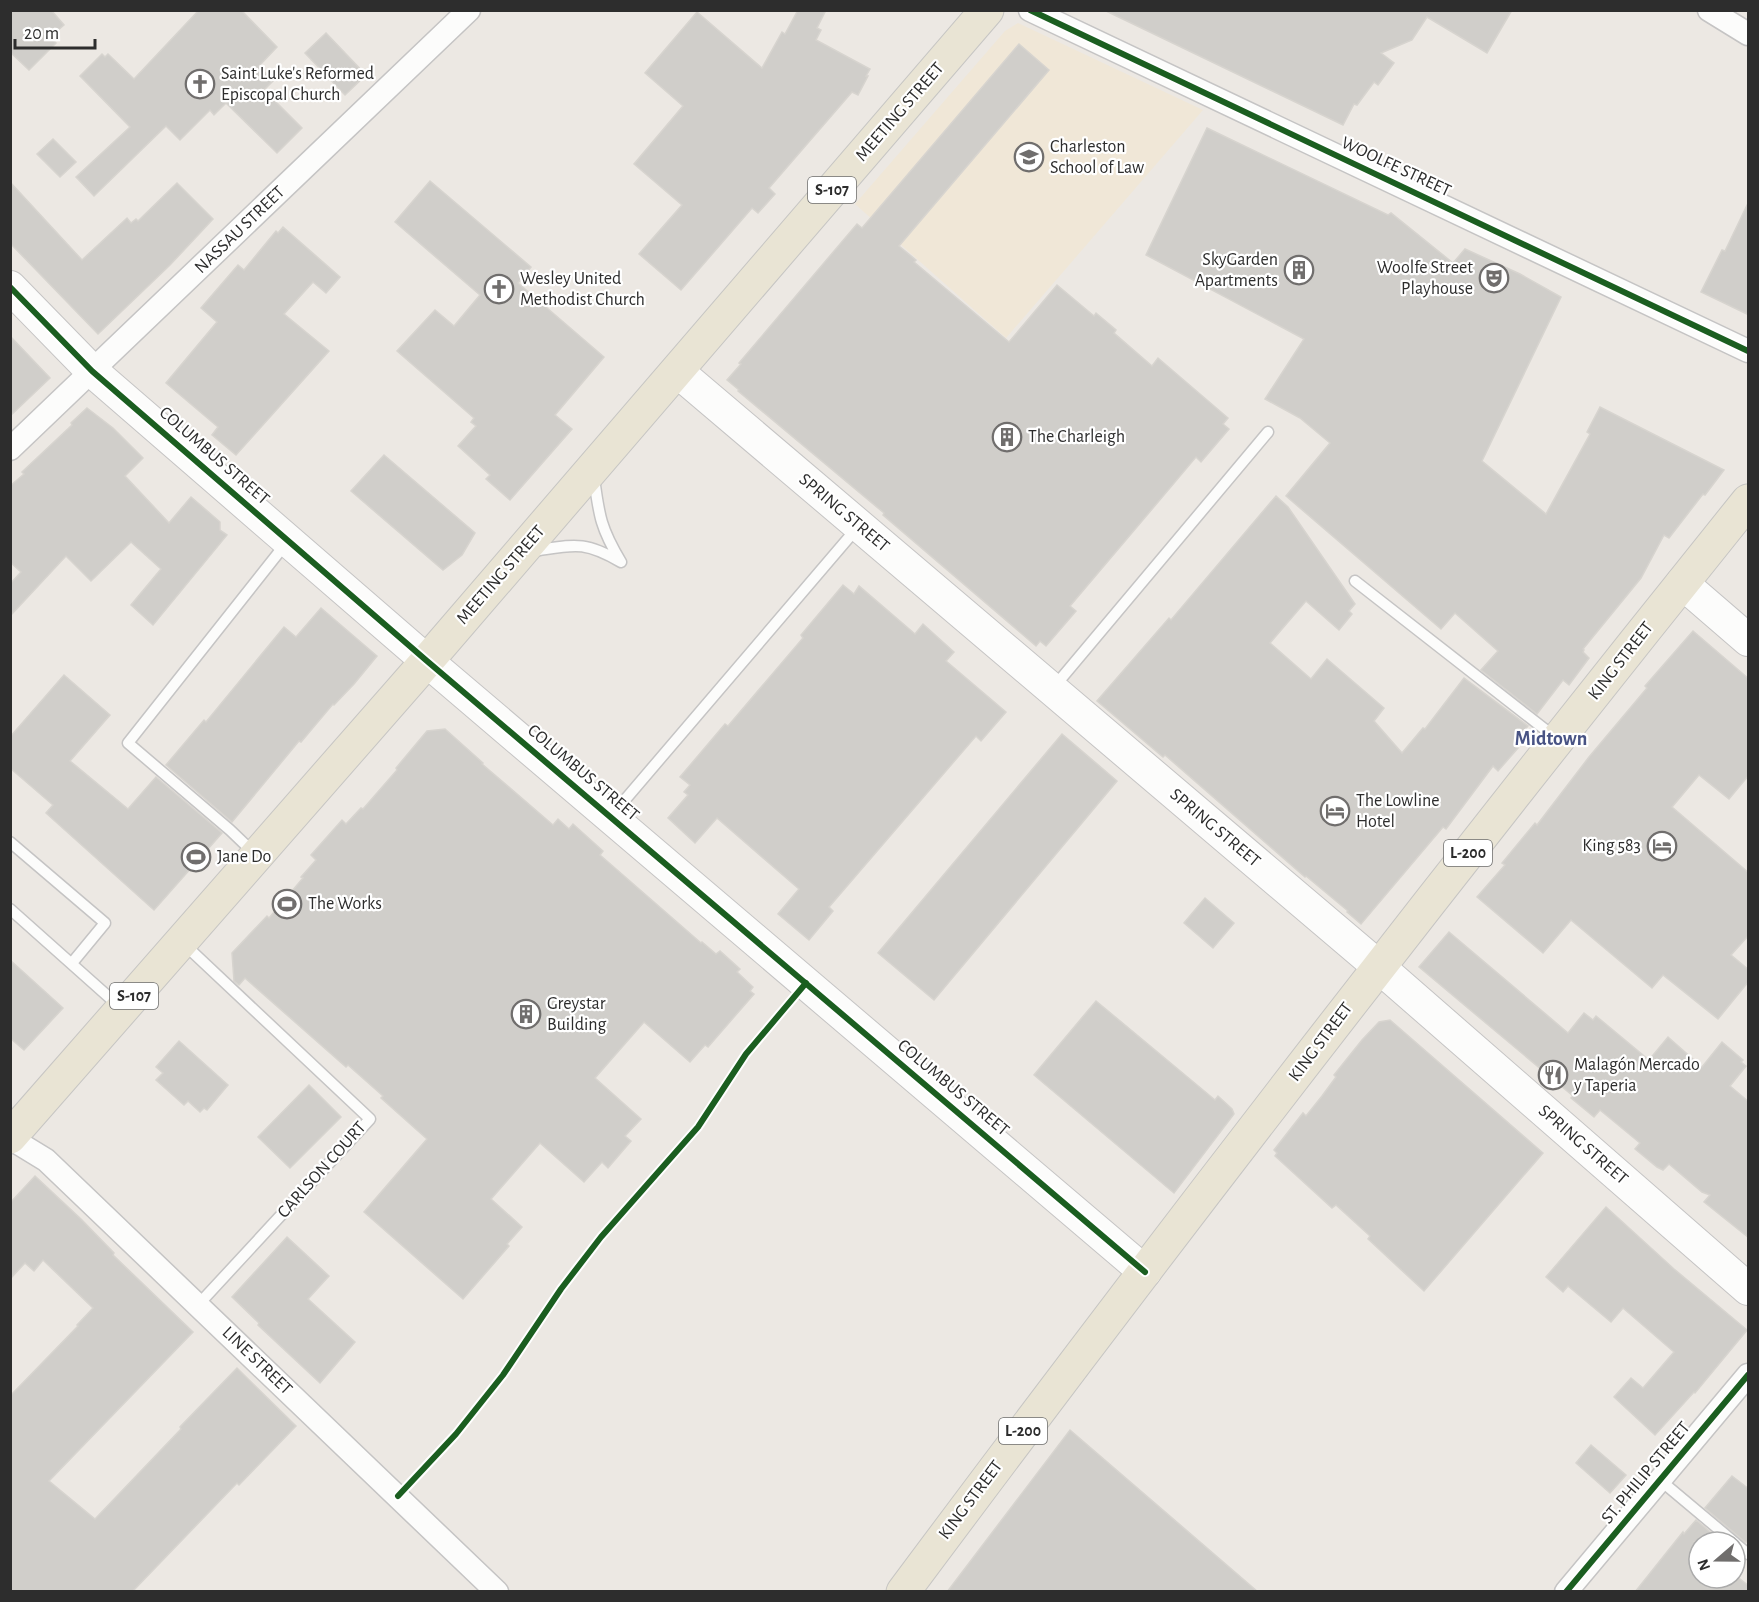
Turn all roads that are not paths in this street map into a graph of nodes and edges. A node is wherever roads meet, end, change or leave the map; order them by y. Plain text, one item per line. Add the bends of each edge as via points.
1 (469, 10) edge
2 (987, 10) edge
3 (1030, 10) edge
4 (1708, 10) edge
5 (1749, 34) edge
6 (10, 286) edge
7 (1749, 351) edge
8 (677, 370) junction
9 (92, 371) junction
10 (1268, 432) dead end
11 (10, 449) edge
12 (593, 468) junction
13 (1749, 501) edge
14 (859, 525) junction
15 (289, 540) junction
16 (520, 552) junction
17 (1354, 581) dead end
18 (1682, 583) junction
19 (1749, 640) edge
20 (428, 661) junction
21 (1051, 689) junction
22 (1558, 740) junction
23 (611, 817) junction
24 (10, 842) edge
25 (257, 855) junction
26 (10, 909) edge
27 (182, 941) junction
28 (72, 963) junction
29 (1378, 967) junction
30 (122, 1010) junction
31 (10, 1137) edge
32 (1145, 1272) junction
33 (1749, 1289) edge
34 (198, 1305) junction
35 (1749, 1375) edge
36 (1660, 1480) junction
37 (1720, 1530) edge
38 (497, 1592) edge
39 (903, 1592) edge
40 (1566, 1592) edge

1 - 9 street, NASSAU STREET
2 - 8 main road, MEETING STREET / S-107
3 - 7 street, WOOLFE STREET
4 - 5 street
6 - 9 street, COLUMBUS STREET
8 - 12 main road, MEETING STREET / S-107
8 - 14 street, SPRING STREET
9 - 11 street, NASSAU STREET
9 - 15 street, COLUMBUS STREET
10 - 21 lane
12 - 16 main road, MEETING STREET / S-107
12 - 16 lane via 600,519 621,562 578,544
13 - 18 main road, KING STREET / L-200
14 - 21 street, SPRING STREET
14 - 23 lane
15 - 20 street, COLUMBUS STREET
15 - 25 lane via 128,743
16 - 20 main road, MEETING STREET / S-107
17 - 22 lane
18 - 19 street
18 - 22 main road, KING STREET / L-200
20 - 23 street, COLUMBUS STREET
20 - 25 main road, MEETING STREET / S-107
21 - 29 street, SPRING STREET
22 - 29 main road, KING STREET / L-200
23 - 32 street, COLUMBUS STREET
24 - 28 lane via 105,923
25 - 27 main road, MEETING STREET / S-107
26 - 28 lane
27 - 30 main road, MEETING STREET / S-107
27 - 34 lane, CARLSON COURT via 370,1119
28 - 30 lane
29 - 32 main road, KING STREET / L-200
29 - 33 street, SPRING STREET
30 - 31 main road, MEETING STREET / S-107
31 - 34 street, LINE STREET via 46,1160
32 - 39 main road, KING STREET / L-200
34 - 38 street, LINE STREET
35 - 36 street, ST. PHILIP STREET
36 - 37 lane
36 - 40 street, ST. PHILIP STREET

